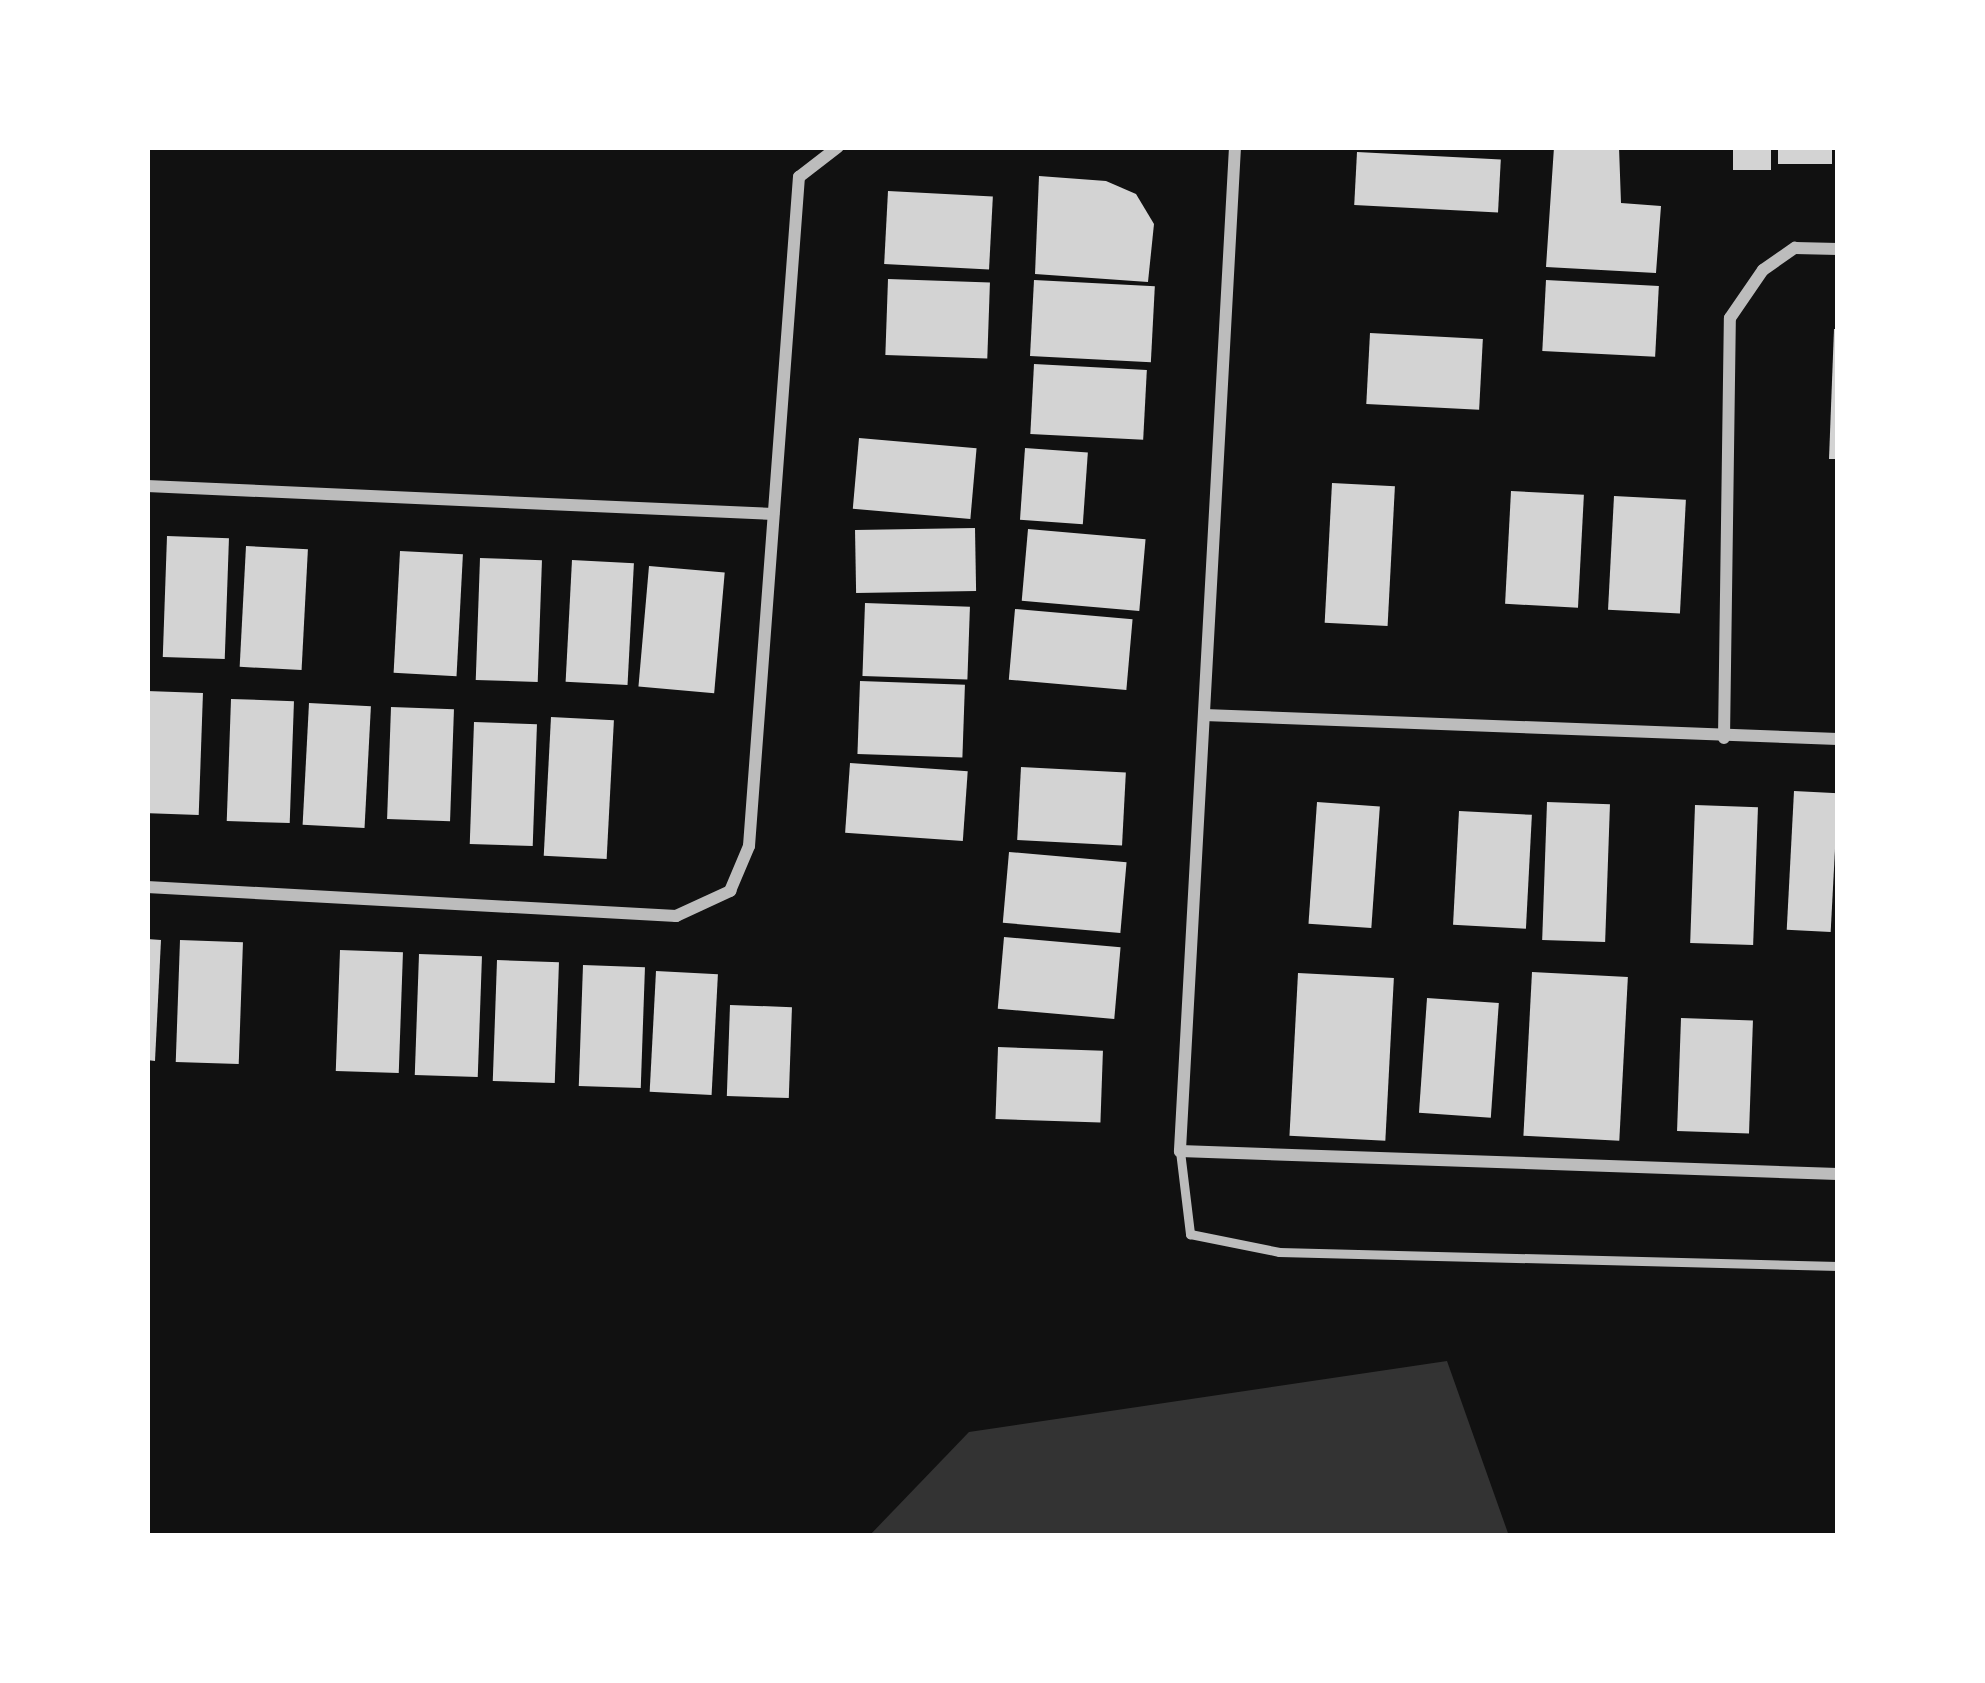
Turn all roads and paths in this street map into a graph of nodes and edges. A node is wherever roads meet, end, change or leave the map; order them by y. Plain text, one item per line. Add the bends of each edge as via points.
1 (838, 147) edge
2 (1235, 147) edge
3 (1838, 249) edge
4 (147, 486) edge
5 (773, 514) junction
6 (1204, 716) junction
7 (1724, 738) junction
8 (1838, 739) edge
9 (147, 887) edge
10 (1180, 1151) junction
11 (1838, 1174) edge
12 (1838, 1266) edge

1 - 5 street via 799,177
2 - 6 street
3 - 7 street via 1795,248 1762,270 1730,318
4 - 5 street
5 - 9 street via 749,846 730,891 676,916
6 - 7 street
6 - 10 street
7 - 8 street
10 - 11 street
10 - 12 lane via 1190,1234 1280,1252

